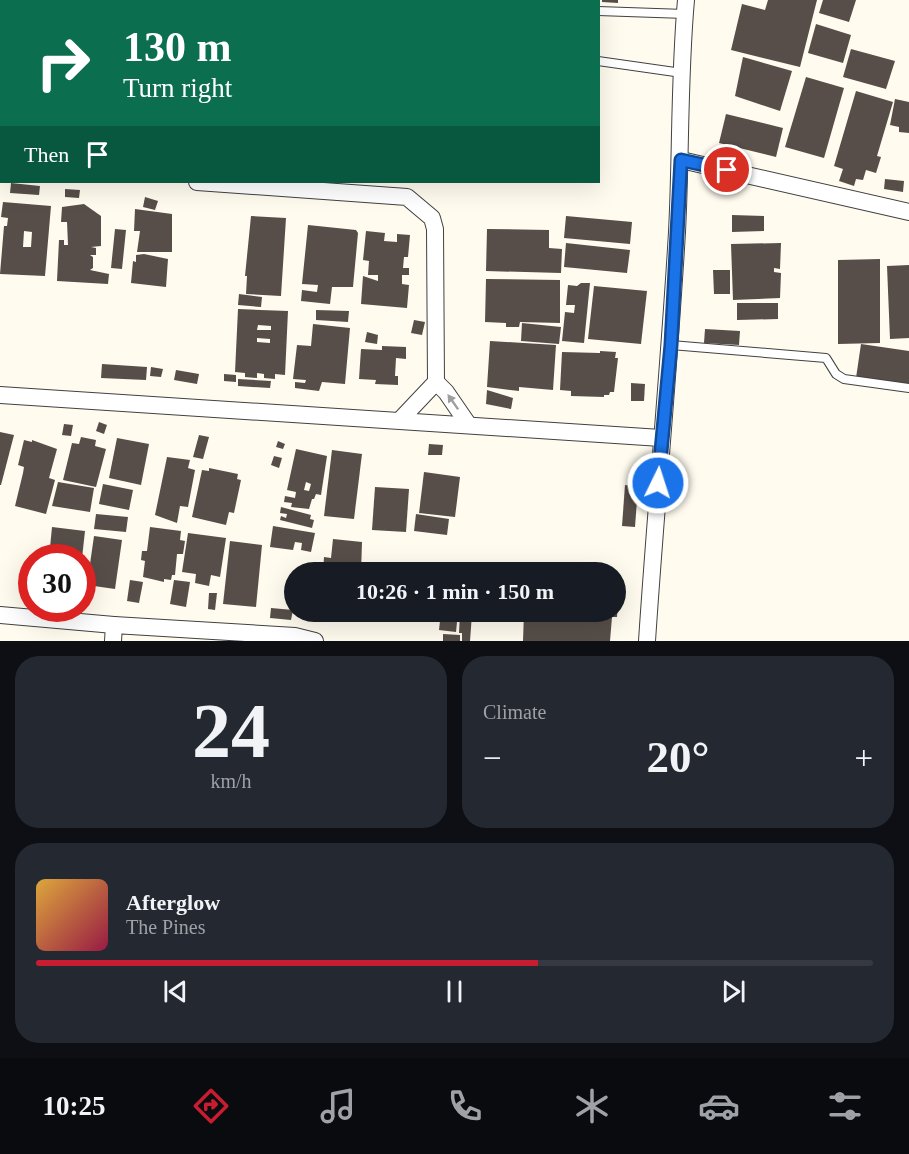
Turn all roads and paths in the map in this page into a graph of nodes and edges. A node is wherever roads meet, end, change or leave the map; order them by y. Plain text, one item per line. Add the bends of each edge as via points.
1 (685, 7) edge
2 (600, 11) edge
3 (600, 62) edge
4 (682, 73) junction
5 (681, 160) junction
6 (211, 183) edge
7 (909, 212) edge
8 (671, 345) junction
9 (436, 382) junction
10 (909, 388) edge
11 (0, 395) edge
12 (401, 419) junction
13 (468, 424) junction
14 (661, 438) junction
15 (0, 615) edge
16 (113, 633) edge
17 (315, 641) edge
18 (647, 641) edge

1 - 2 lane
1 - 4 street
3 - 4 lane
4 - 5 street
5 - 7 street
5 - 8 street
6 - 9 street via 407,197 424,210 435,229
8 - 10 lane via 826,358 844,379
8 - 14 street
9 - 12 street
13 -> 9 street
11 - 12 street
12 - 13 street
13 - 14 street
14 - 18 street
15 - 16 street
16 - 17 street via 295,636

